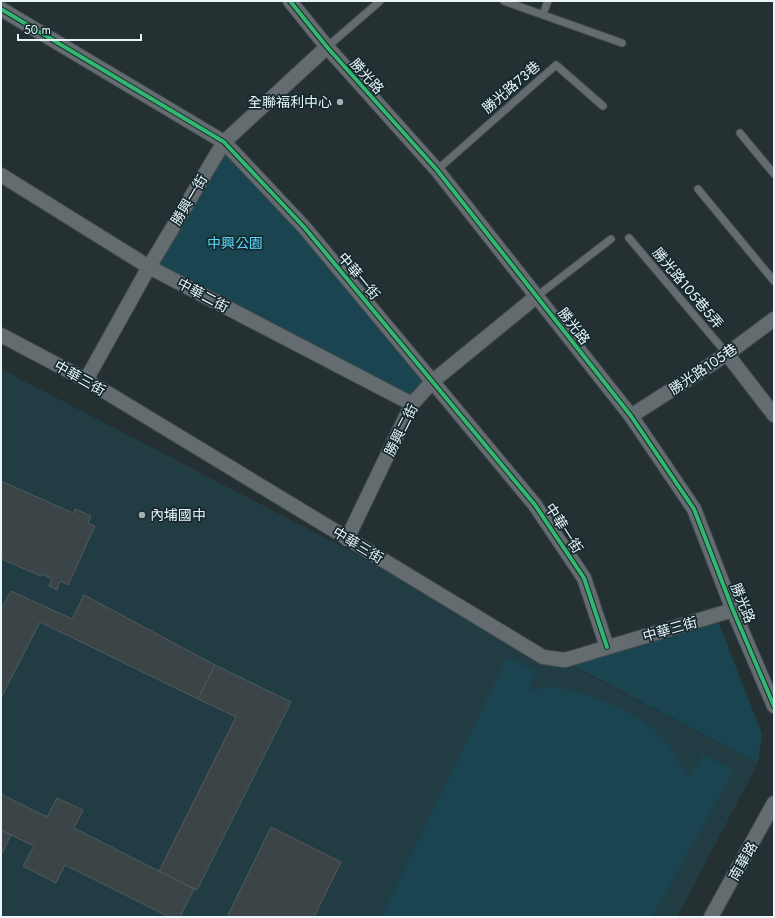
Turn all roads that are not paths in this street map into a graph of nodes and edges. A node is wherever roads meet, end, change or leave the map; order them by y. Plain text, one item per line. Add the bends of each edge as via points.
1 (290, 1) edge
2 (380, 1) edge
3 (504, 1) edge
4 (548, 1) edge
5 (1, 9) edge
6 (543, 14) junction
7 (622, 43) dead end
8 (327, 47) junction
9 (603, 106) dead end
10 (740, 133) dead end
11 (224, 142) junction
12 (437, 170) junction
13 (774, 174) edge
14 (1, 175) edge
15 (698, 189) dead end
16 (611, 238) dead end
17 (629, 238) dead end
18 (149, 266) junction
19 (774, 281) edge
20 (537, 296) junction
21 (774, 319) edge
22 (1, 335) edge
23 (727, 354) junction
24 (86, 380) junction
25 (433, 381) junction
26 (412, 404) junction
27 (774, 413) edge
28 (631, 416) junction
29 (347, 539) junction
30 (733, 610) junction
31 (607, 647) junction
32 (774, 706) edge
33 (774, 803) edge
34 (711, 917) edge

1 - 8 street, 勝光路
2 - 8 lane
3 - 6 lane
4 - 6 lane
5 - 11 street, 中華一街
6 - 7 lane
8 - 11 street, 勝興一街
8 - 12 street, 勝光路
9 - 12 lane, 勝光路73巷 via 556,65
10 - 13 lane
11 - 18 street, 勝興一街
11 - 25 street, 中華一街 via 304,227
12 - 20 street, 勝光路
14 - 18 street, 中華二街
15 - 19 lane
16 - 20 lane
17 - 23 lane, 勝光路105巷5弄
18 - 24 street, 勝興一街
18 - 26 street, 中華二街
20 - 25 street, 勝興二街
20 - 28 street, 勝光路
21 - 23 street, 勝光路105巷
22 - 24 street, 中華三街
23 - 27 street
23 - 28 street, 勝光路105巷
24 - 29 street, 中華三街
25 - 26 street, 勝興二街
25 - 31 street, 中華一街 via 535,505 584,578
26 - 29 street, 勝興二街
28 - 30 street, 勝光路 via 694,509
29 - 31 street, 中華三街 via 543,658 565,660
30 - 31 street, 中華三街
30 - 32 street, 勝光路
33 - 34 street, 南華路

